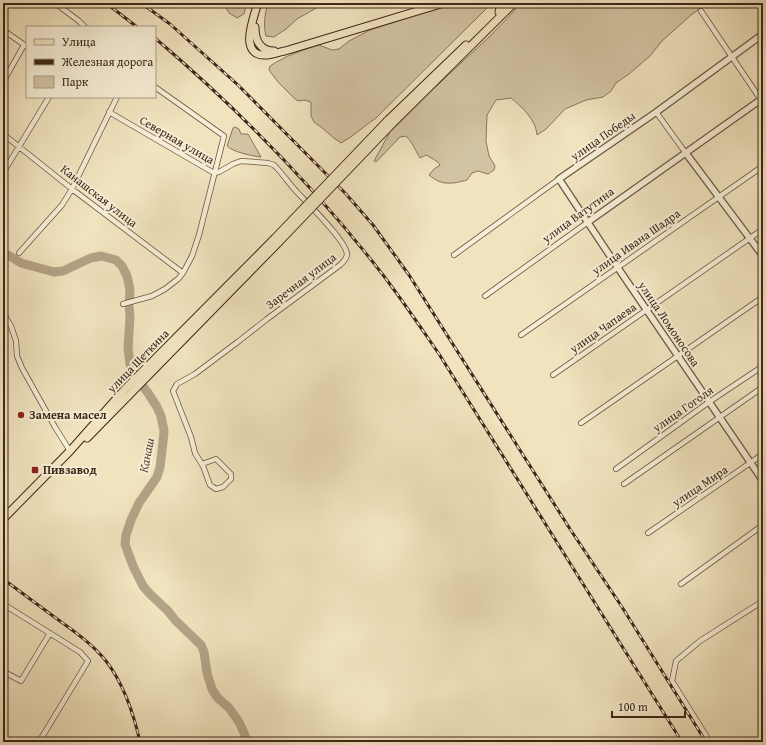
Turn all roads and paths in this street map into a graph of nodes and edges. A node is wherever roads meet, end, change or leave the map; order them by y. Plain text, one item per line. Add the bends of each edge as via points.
1 (55, 3) edge
2 (258, 3) edge
3 (444, 3) edge
4 (501, 3) edge
5 (508, 3) edge
6 (514, 3) edge
7 (701, 11) dead end
8 (500, 12) junction
9 (84, 26) edge
10 (3, 30) edge
11 (763, 34) edge
12 (26, 46) edge
13 (732, 57) junction
14 (3, 82) edge
15 (156, 88) edge
16 (48, 98) edge
17 (116, 98) edge
18 (762, 100) edge
19 (109, 112) junction
20 (656, 112) junction
21 (389, 123) junction
22 (3, 134) edge
23 (19, 146) junction
24 (685, 152) junction
25 (763, 166) edge
26 (3, 173) edge
27 (214, 173) junction
28 (559, 179) junction
29 (72, 188) junction
30 (719, 197) junction
31 (588, 222) junction
32 (763, 229) edge
33 (750, 238) junction
34 (277, 240) junction
35 (19, 253) dead end
36 (454, 254) dead end
37 (763, 256) edge
38 (618, 268) junction
39 (183, 273) junction
40 (485, 296) dead end
41 (763, 297) edge
42 (123, 304) dead end
43 (646, 310) junction
44 (3, 311) edge
45 (521, 335) dead end
46 (678, 356) junction
47 (763, 366) edge
48 (553, 375) dead end
49 (763, 387) edge
50 (709, 402) junction
51 (719, 417) junction
52 (581, 423) dead end
53 (70, 450) junction
54 (763, 454) edge
55 (751, 463) junction
56 (202, 464) junction
57 (616, 469) dead end
58 (763, 481) edge
59 (624, 484) dead end
60 (3, 519) edge
61 (763, 525) edge
62 (648, 533) dead end
63 (681, 584) dead end
64 (763, 601) edge
65 (3, 604) edge
66 (50, 633) junction
67 (6, 673) dead end
68 (39, 742) edge
69 (710, 742) edge

1 - 9 street
2 - 3 main road via 254,15 253,34 262,53 266,50 285,51
4 - 8 main road
5 - 8 main road
6 - 21 main road
7 - 13 street
8 - 21 main road
10 - 12 street
11 - 13 street, улица Победы
12 - 14 street
13 - 18 street
13 - 20 street, улица Победы
15 - 27 street via 224,136
16 - 23 street
17 - 19 street
18 - 24 street, улица Ватутина
19 - 27 street, Северная улица
19 - 29 street
20 - 24 street
20 - 28 street, улица Победы
21 - 34 main road, bridge
22 - 23 street, Канашская улица
23 - 26 street
23 - 29 street, Канашская улица
24 - 30 street
24 - 31 street, улица Ватутина
25 - 30 street, улица Ивана Шадра
27 - 39 street via 199,235
27 - 56 street, Заречная улица via 241,161 268,163 274,166 330,227 343,244 347,256 340,265 239,342 177,384 173,391 192,437 195,453
28 - 31 street, улица Ломоносова
28 - 36 street, улица Победы
29 - 35 street via 62,205
29 - 39 street, Канашская улица
30 - 33 street
30 - 38 street, улица Ивана Шадра
31 - 38 street, улица Ломоносова
31 - 40 street, улица Ватутина
32 - 33 street, улица Чапаева
33 - 37 street
33 - 43 street, улица Чапаева
34 - 53 main road, улица Щеткина via 151,362
34 - 53 main road via 75,451
38 - 43 street, улица Ломоносова
38 - 45 street, улица Ивана Шадра
39 - 42 street via 166,289
41 - 46 street
43 - 46 street, улица Ломоносова
43 - 48 street, улица Чапаева
44 - 53 street via 16,341 17,356 22,368
46 - 50 street, улица Ломоносова
46 - 52 street
47 - 50 street, улица Гоголя
49 - 51 street
50 - 51 street, улица Ломоносова
50 - 57 street, улица Гоголя
51 - 55 street, улица Ломоносова
51 - 59 street
53 - 60 main road, улица Щеткина
54 - 55 street, улица Мира
55 - 58 street, улица Ломоносова
55 - 62 street, улица Мира
56 - 56 street via 210,485 216,489 223,487 231,479 231,474 216,459
61 - 63 street
64 - 69 street via 700,641 676,661 672,681
65 - 66 street
66 - 67 street via 21,681
66 - 68 street via 80,652 88,661

